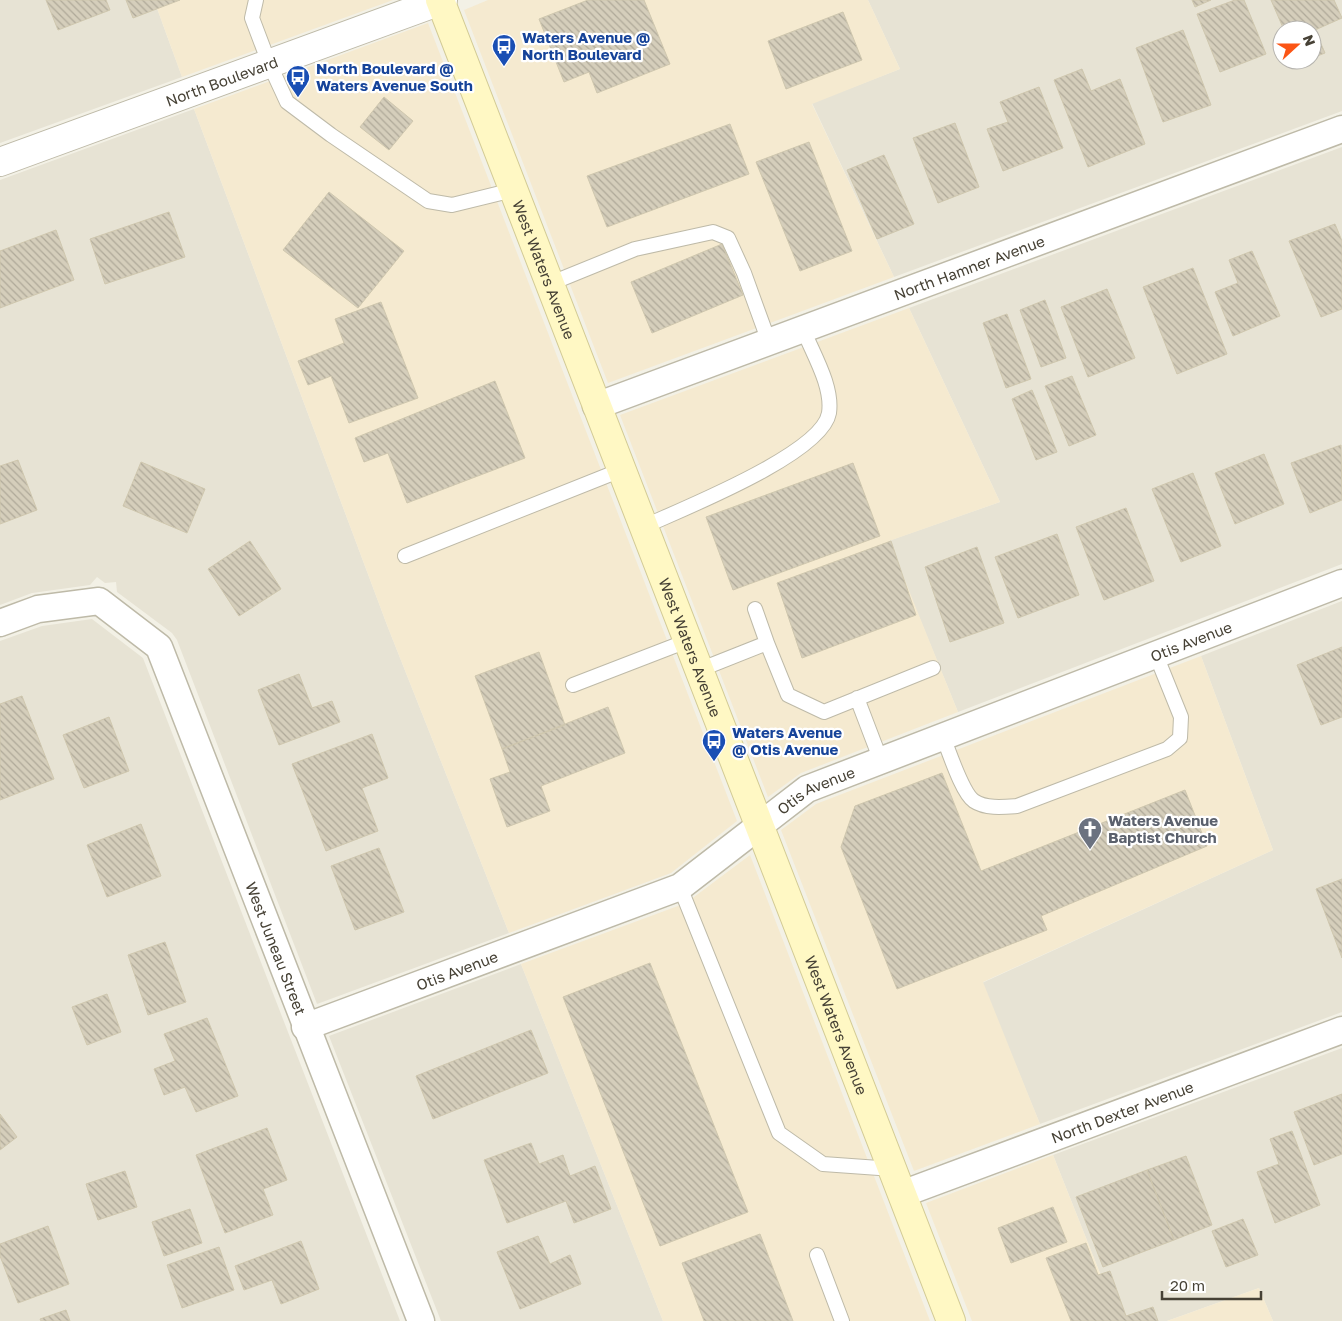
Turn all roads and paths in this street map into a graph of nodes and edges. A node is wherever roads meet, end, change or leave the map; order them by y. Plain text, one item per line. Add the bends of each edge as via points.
1 (256, 0) edge
2 (441, 0) edge
3 (269, 63) junction
4 (1342, 129) edge
5 (0, 162) edge
6 (513, 190) junction
7 (549, 284) junction
8 (803, 329) junction
9 (769, 342) junction
10 (596, 406) junction
11 (622, 470) junction
12 (643, 527) junction
13 (405, 556) dead end
14 (1342, 583) edge
15 (755, 609) dead end
16 (0, 623) edge
17 (688, 641) junction
18 (767, 644) junction
19 (1156, 655) junction
20 (933, 668) dead end
21 (699, 670) junction
22 (573, 685) dead end
23 (857, 698) junction
24 (943, 737) junction
25 (881, 761) junction
26 (759, 826) junction
27 (680, 887) junction
28 (305, 1027) junction
29 (1342, 1030) edge
30 (897, 1182) junction
31 (817, 1255) dead end
32 (421, 1321) edge
33 (842, 1321) edge
34 (952, 1321) edge

1 - 3 lane via 252,18
2 - 3 street, North Boulevard
2 - 6 main road, West Waters Avenue
3 - 5 street, North Boulevard
3 - 6 lane via 287,102 428,201 452,205
4 - 8 street, North Hamner Avenue
6 - 7 main road, West Waters Avenue
7 - 9 lane via 635,250 713,232 728,238
7 - 10 main road, West Waters Avenue
8 - 9 street, North Hamner Avenue
8 - 12 lane via 827,392 829,412 822,428 781,462
9 - 10 street, North Hamner Avenue
10 - 11 main road, West Waters Avenue
11 - 12 main road, West Waters Avenue
11 - 13 lane
12 - 17 main road, West Waters Avenue
14 - 19 street, Otis Avenue
15 - 18 lane
16 - 28 street, West Juneau Street via 38,609 98,601 159,647
17 - 21 main road, West Waters Avenue
17 - 22 lane
18 - 21 lane
18 - 23 lane via 788,695 824,712
19 - 24 street, Otis Avenue
19 - 24 lane via 1181,717 1180,738 1167,749 1017,806 991,807 974,801 966,791
20 - 23 lane
21 - 26 main road, West Waters Avenue
23 - 25 lane
24 - 25 street, Otis Avenue
25 - 26 street, Otis Avenue via 807,789
26 - 27 street, Otis Avenue
26 - 30 main road, West Waters Avenue
27 - 28 street, Otis Avenue
27 - 30 lane via 779,1132 823,1164
28 - 32 street, West Juneau Street
29 - 30 street, North Dexter Avenue
30 - 34 main road, West Waters Avenue
31 - 33 lane

